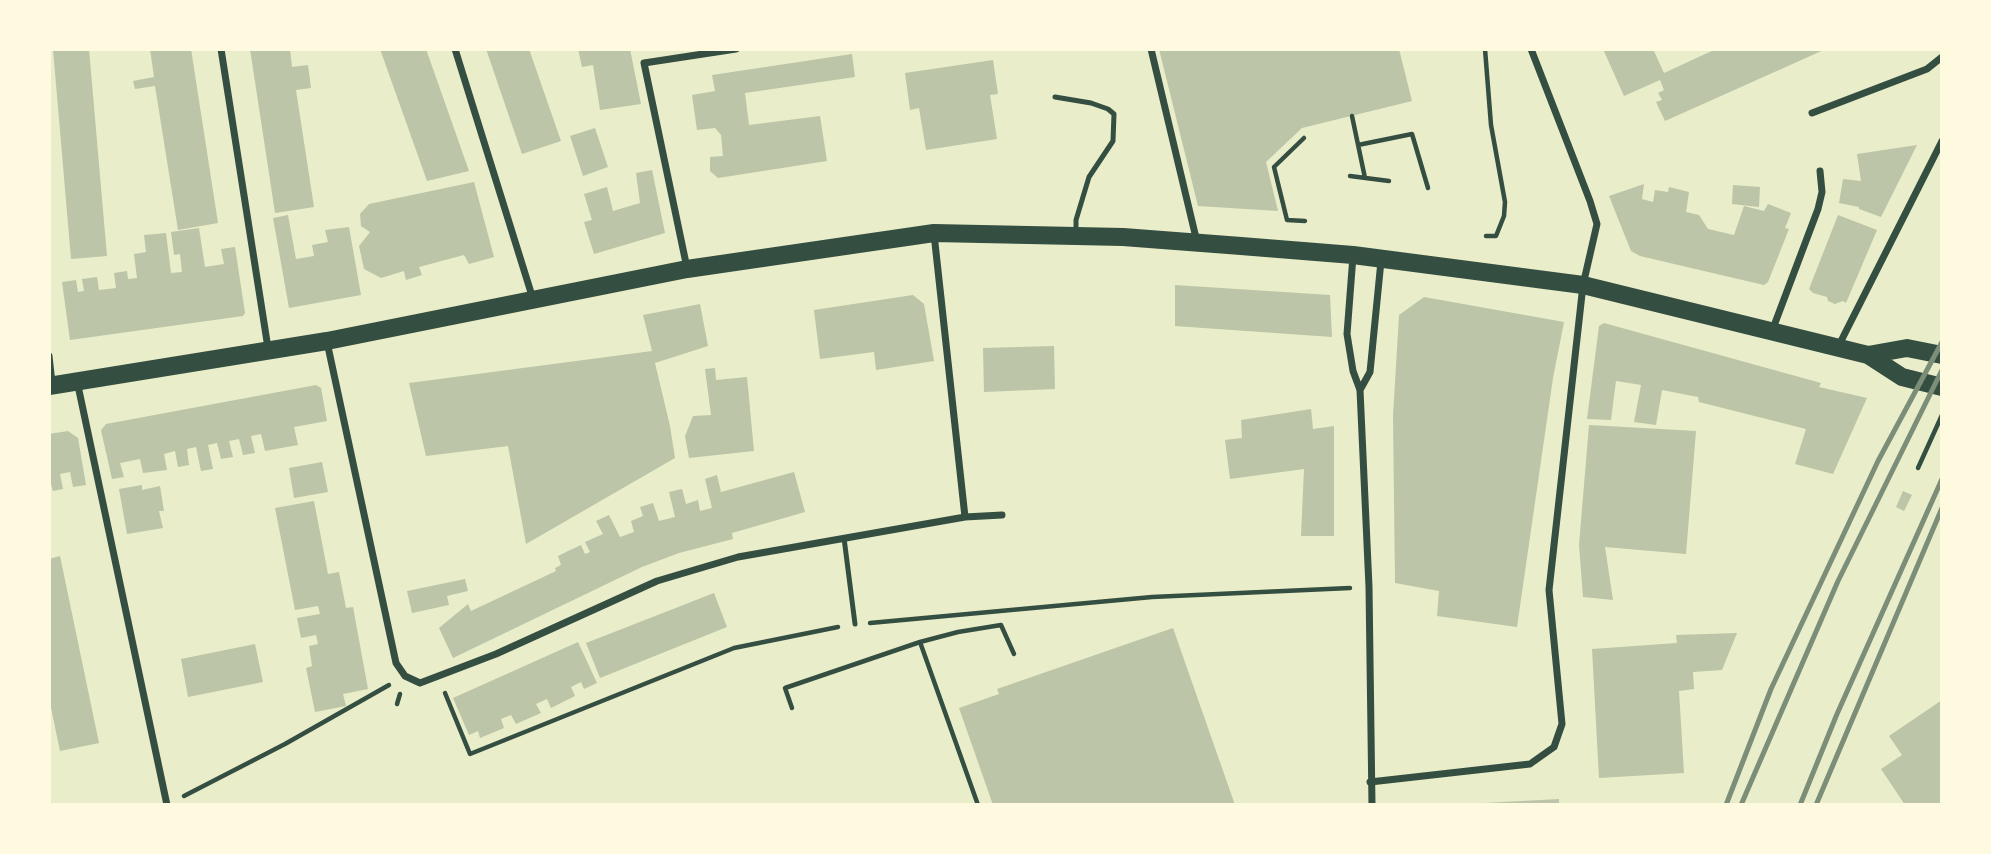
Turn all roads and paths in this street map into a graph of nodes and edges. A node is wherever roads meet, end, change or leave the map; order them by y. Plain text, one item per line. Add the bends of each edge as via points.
1 (221, 49) edge
2 (456, 49) edge
3 (736, 49) edge
4 (1151, 49) edge
5 (1485, 49) edge
6 (1531, 49) edge
7 (1942, 57) edge
8 (1055, 97) dead end
9 (1812, 113) dead end
10 (1352, 116) dead end
11 (1304, 138) dead end
12 (1942, 141) edge
13 (1358, 145) junction
14 (1820, 171) dead end
15 (1350, 176) dead end
16 (1365, 177) junction
17 (1389, 181) dead end
18 (1428, 188) dead end
19 (1305, 221) dead end
20 (934, 233) junction
21 (1076, 235) junction
22 (1486, 236) dead end
23 (1197, 242) junction
24 (1353, 255) junction
25 (1381, 259) junction
26 (687, 269) junction
27 (1583, 285) junction
28 (533, 299) junction
29 (1772, 331) junction
30 (327, 341) junction
31 (1838, 348) junction
32 (268, 349) junction
33 (1868, 355) junction
34 (1942, 355) edge
35 (49, 356) edge
36 (77, 381) junction
37 (50, 386) edge
38 (1942, 387) edge
39 (1360, 390) junction
40 (1942, 415) edge
41 (1918, 468) dead end
42 (1002, 515) dead end
43 (965, 517) junction
44 (844, 538) junction
45 (1369, 587) junction
46 (855, 624) junction
47 (920, 642) junction
48 (1014, 654) dead end
49 (405, 676) junction
50 (438, 677) junction
51 (792, 708) dead end
52 (1370, 782) junction
53 (179, 799) dead end
54 (167, 805) edge
55 (978, 805) edge
56 (1372, 805) edge

1 - 32 street
2 - 28 street
3 - 26 street via 644,63
4 - 23 street
5 - 22 path via 1490,118 1505,202 1496,236
6 - 27 street via 1597,224
7 - 9 street via 1927,69
8 - 21 lane via 1091,103 1114,114 1113,141 1089,177
10 - 13 path
11 - 19 path via 1274,167 1287,220
12 - 31 street
13 - 16 path
13 - 18 path via 1412,134
14 - 29 street via 1818,209
15 - 16 path
16 - 17 path
20 - 21 main road
20 - 26 main road
20 - 43 street
21 - 23 main road
23 - 24 main road
24 - 25 main road
24 - 39 street via 1347,334
25 - 27 main road
25 - 39 street via 1370,372
26 - 28 main road
27 - 29 main road
27 - 52 street via 1549,590 1562,724 1554,747 1530,764
28 - 30 main road
29 - 31 main road
30 - 32 main road
30 - 49 street via 396,663
31 - 33 main road
32 - 36 main road
33 - 34 main road via 1907,348
33 - 38 main road via 1902,377
35 - 37 street
36 - 37 main road
36 - 54 street
39 - 45 street
40 - 41 path
42 - 43 street
43 - 44 street
44 - 46 lane
44 - 50 street via 738,557 657,582
45 - 46 path via 1152,597
45 - 52 street
46 - 50 path via 734,648 470,754
47 - 48 path via 1001,625
47 - 51 path via 785,688
47 - 55 path
49 - 50 street via 420,683
49 - 53 path
52 - 56 street

